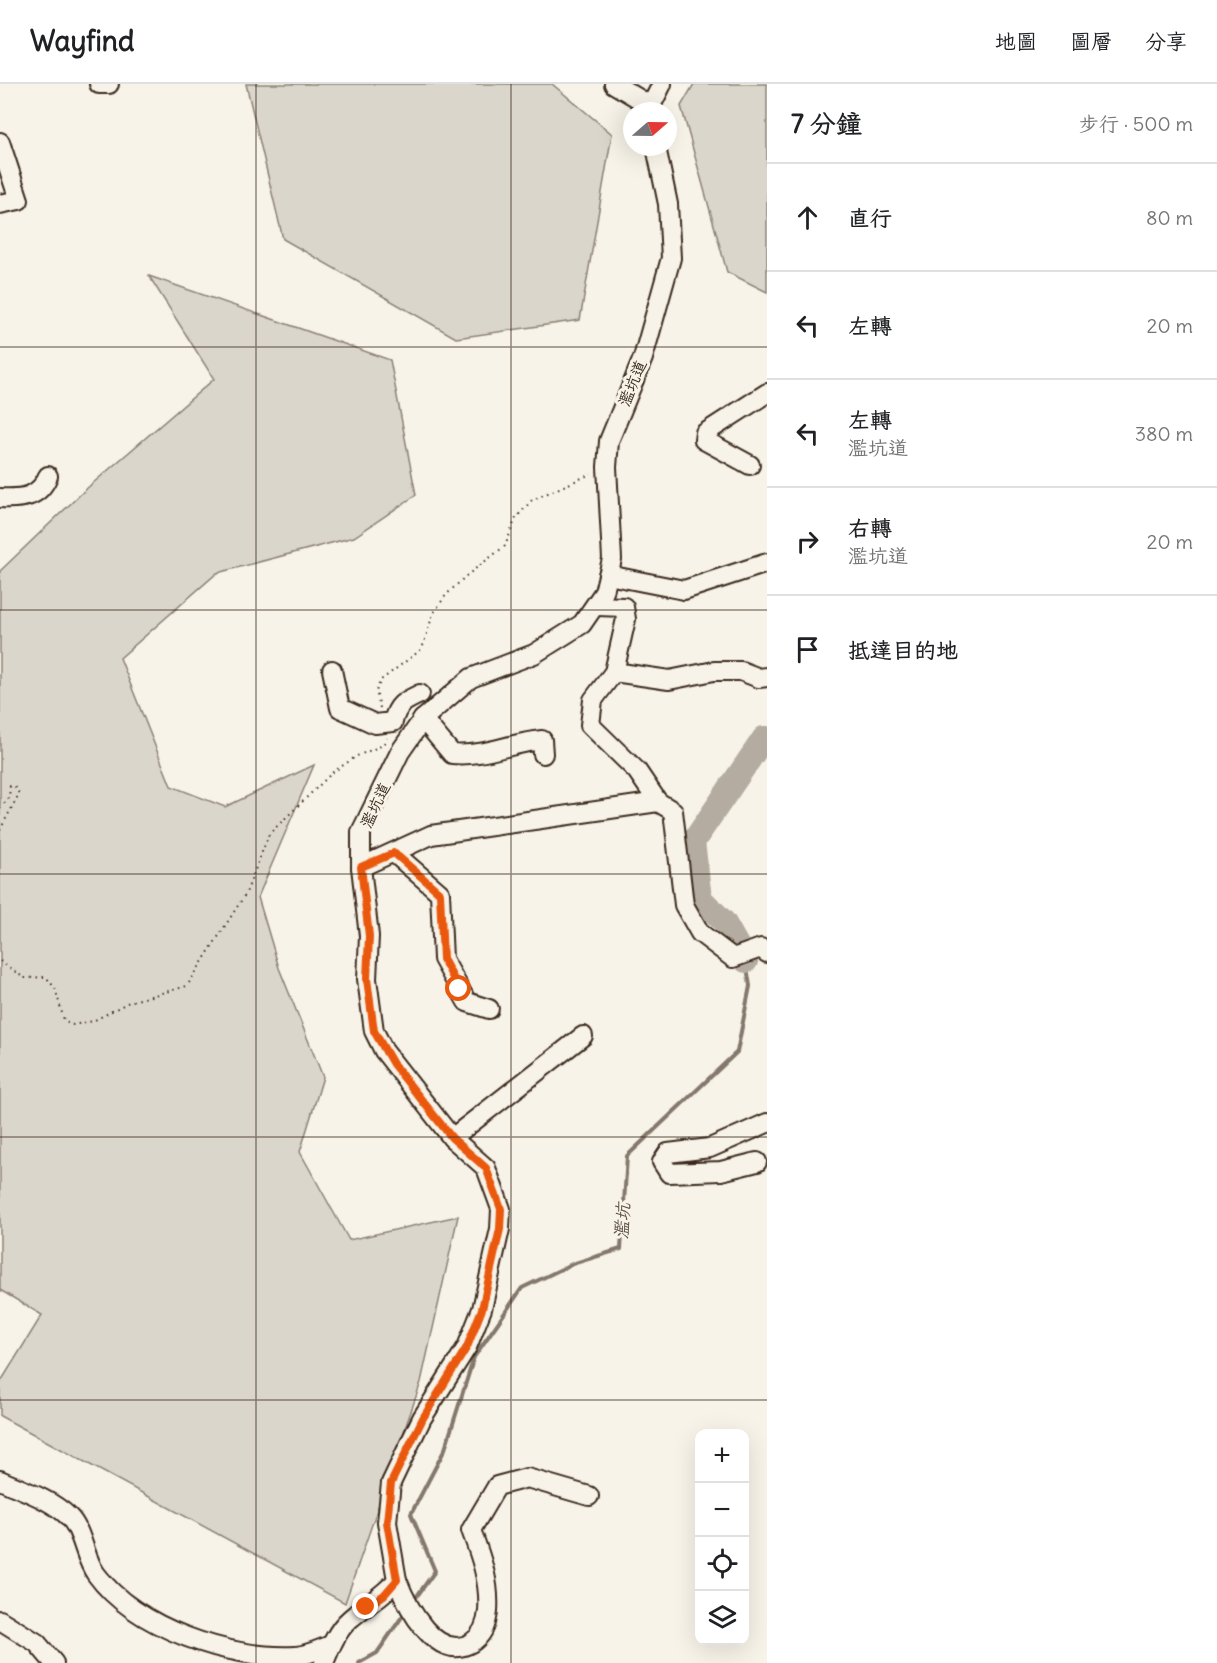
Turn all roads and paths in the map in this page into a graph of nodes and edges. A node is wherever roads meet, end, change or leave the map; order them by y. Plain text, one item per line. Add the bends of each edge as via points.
1 (99, 84) edge
2 (109, 84) edge
3 (614, 84) edge
4 (662, 84) edge
5 (641, 102) edge
6 (655, 102) edge
7 (0, 142) edge
8 (658, 156) edge
9 (0, 204) edge
10 (767, 393) edge
11 (750, 465) dead end
12 (607, 466) junction
13 (48, 476) dead end
14 (0, 498) edge
15 (767, 563) edge
16 (608, 575) junction
17 (597, 606) junction
18 (332, 670) dead end
19 (614, 672) junction
20 (767, 677) edge
21 (420, 694) dead end
22 (423, 719) junction
23 (393, 722) junction
24 (543, 754) dead end
25 (658, 802) junction
26 (0, 808) edge
27 (0, 830) edge
28 (394, 853) junction
29 (361, 867) junction
30 (764, 951) edge
31 (0, 962) edge
32 (489, 1009) dead end
33 (583, 1036) dead end
34 (767, 1123) edge
35 (452, 1138) junction
36 (758, 1162) dead end
37 (0, 1480) edge
38 (589, 1496) dead end
39 (397, 1580) junction
40 (0, 1620) edge
41 (331, 1645) junction
42 (54, 1663) edge
43 (324, 1663) edge

1 - 2 street
3 - 5 street
4 - 6 street
7 - 9 street via 19,200
8 - 12 street, 濫坑道 via 668,204 671,258 643,358 609,441
10 - 11 street via 705,433 704,440
12 - 16 street, 濫坑道 via 612,559
12 - 23 path via 532,500 516,518 505,546 446,595 433,614 422,649 381,680 376,691 382,714
13 - 14 street via 43,488 24,499
15 - 16 street via 684,590
16 - 17 street, 濫坑道
17 - 19 street via 624,607 626,619
17 - 22 street, 濫坑道 via 582,624 534,654 471,678
18 - 23 street via 340,708 375,724
19 - 20 street via 669,680 723,671
19 - 25 street via 593,700 590,725 637,771
21 - 23 street via 401,703
22 - 24 street via 452,753 473,756 519,742 542,740
22 - 29 street, 濫坑道 via 400,752 361,832
23 - 31 path via 383,745 333,772 269,834 246,893 187,986 129,1002 93,1021 73,1025 64,1020 55,988 46,976 24,978
25 - 28 street via 431,835
25 - 30 street via 673,811 684,905 700,933 733,958
26 - 27 path via 9,798 10,786 16,788 18,801
28 - 29 street
28 - 32 street via 440,893 443,959 467,1002
29 - 35 street, 濫坑道 via 374,1031 384,1051
33 - 35 street
34 - 36 street via 710,1148 668,1153 662,1162 669,1173 721,1171
35 - 39 street, 濫坑道 via 486,1168 501,1209 500,1229 482,1309 467,1347 423,1418 391,1483 387,1522
37 - 41 street via 70,1517 95,1573 121,1600 150,1620 203,1642 250,1655 298,1656
38 - 39 street, 濫坑道 via 527,1478 497,1486 471,1530 486,1569 488,1611 481,1634 467,1646 448,1648 435,1643 408,1605
39 - 41 street via 384,1595 348,1620
40 - 42 street via 37,1643
41 - 43 street

